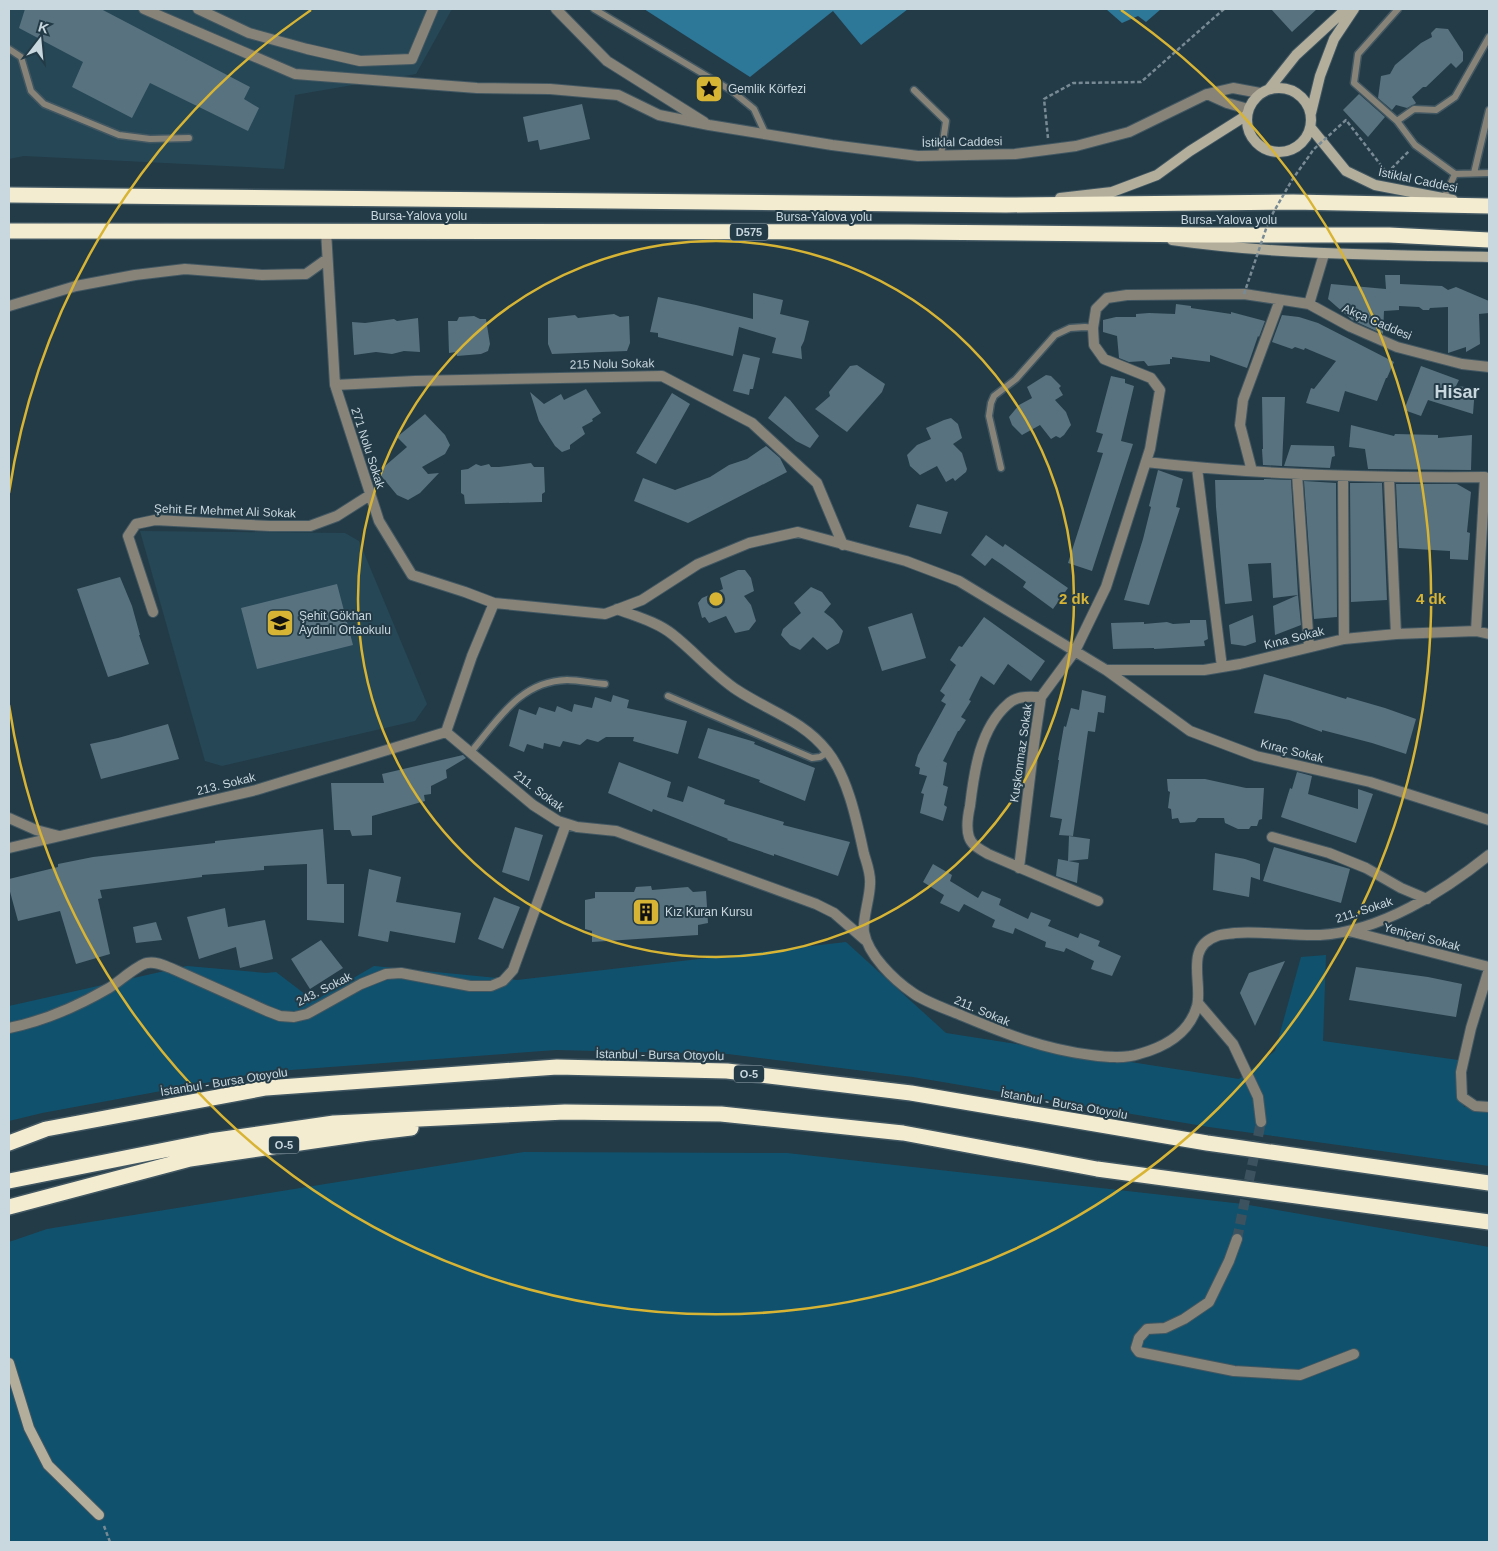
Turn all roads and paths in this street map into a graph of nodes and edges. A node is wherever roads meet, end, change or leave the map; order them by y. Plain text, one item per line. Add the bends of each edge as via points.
1 (144, 9) edge
2 (198, 9) edge
3 (434, 9) edge
4 (556, 9) edge
5 (594, 9) edge
6 (1224, 9) edge
7 (1346, 9) edge
8 (1354, 9) edge
9 (1398, 9) edge
10 (1489, 37) edge
11 (9, 49) edge
12 (914, 90) dead end
13 (1265, 91) junction
14 (1207, 94) junction
15 (1489, 110) edge
16 (1248, 112) junction
17 (1310, 113) junction
18 (1397, 121) junction
19 (709, 125) junction
20 (1311, 128) junction
21 (766, 135) junction
22 (190, 138) dead end
23 (1415, 145) junction
24 (1049, 150) junction
25 (941, 156) junction
26 (1474, 173) junction
27 (1489, 173) edge
28 (1455, 174) junction
29 (9, 195) edge
30 (1439, 201) junction
31 (1006, 205) junction
32 (1487, 206) edge
33 (9, 231) edge
34 (326, 231) junction
35 (1127, 234) junction
36 (1489, 240) edge
37 (1324, 254) junction
38 (1489, 257) edge
39 (327, 259) junction
40 (1244, 294) junction
41 (1280, 300) junction
42 (1309, 304) junction
43 (9, 306) edge
44 (1093, 328) junction
45 (1489, 367) edge
46 (335, 385) junction
47 (1146, 462) junction
48 (1001, 468) dead end
49 (1198, 468) junction
50 (1252, 471) junction
51 (1297, 474) junction
52 (1343, 476) junction
53 (1389, 478) junction
54 (370, 495) junction
55 (844, 545) junction
56 (494, 603) junction
57 (617, 609) junction
58 (153, 612) dead end
59 (1476, 631) junction
60 (1396, 634) junction
61 (1489, 634) edge
62 (1344, 639) junction
63 (1309, 647) junction
64 (1075, 651) junction
65 (1222, 667) junction
66 (1106, 670) junction
67 (605, 684) dead end
68 (668, 696) dead end
69 (1041, 698) junction
70 (446, 732) junction
71 (471, 752) junction
72 (828, 752) junction
73 (9, 818) edge
74 (1489, 820) edge
75 (566, 824) junction
76 (60, 836) junction
77 (1272, 837) dead end
78 (9, 848) edge
79 (1489, 856) edge
80 (1020, 868) junction
81 (1427, 899) junction
82 (1098, 901) dead end
83 (1348, 931) junction
84 (868, 942) junction
85 (1489, 968) edge
86 (1198, 1003) junction
87 (9, 1028) edge
88 (1489, 1107) edge
89 (565, 1112) junction
90 (1261, 1122) tunnel mouth
91 (9, 1141) edge
92 (9, 1181) edge
93 (1489, 1183) edge
94 (9, 1207) edge
95 (1489, 1222) edge
96 (1238, 1239) tunnel mouth
97 (1354, 1354) dead end
98 (9, 1363) edge
99 (99, 1515) joint
100 (110, 1542) edge

1 - 19 street, İstiklal Caddesi via 295,74 618,95 658,115
2 - 3 street via 249,33 360,61 412,59
4 - 19 street via 607,61
5 - 21 lane via 732,90 754,109
6 - 24 path via 1141,82 1073,83 1044,99
7 - 13 main road via 1296,55
8 - 17 main road via 1334,39
9 - 18 lane via 1358,54 1354,83
10 - 18 lane via 1455,97 1436,110 1414,109
11 - 22 lane via 21,57 31,91 44,104 119,135 150,139
12 - 25 lane via 946,121
13 - 14 street, İstiklal Caddesi via 1233,88
13 - 16 main road via 1252,101
13 - 17 main road via 1280,87 1290,89 1306,103
14 - 16 street
14 - 24 street, İstiklal Caddesi via 1129,132
15 - 26 lane
16 - 20 main road via 1248,131 1261,147 1271,151 1292,149 1302,143
16 - 31 main road via 1157,175 1112,192
17 - 20 main road
18 - 23 lane
19 - 21 street, İstiklal Caddesi
20 - 30 main road, İstiklal Caddesi via 1346,170 1375,185
21 - 25 street, İstiklal Caddesi via 908,155
23 - 28 lane
23 - 40 path, bridge via 1387,173 1346,120 1314,149 1292,180 1269,220
24 - 25 street, İstiklal Caddesi
26 - 27 lane
26 - 28 lane
28 - 30 lane
29 - 31 highway, Bursa-Yalova yolu
30 - 31 highway, Bursa-Yalova yolu
30 - 32 highway, Bursa-Yalova yolu
33 - 34 highway, Bursa-Yalova yolu / D575
34 - 35 highway, Bursa-Yalova yolu / D575
34 - 39 street, 271 Nolu Sokak
35 - 36 highway, Bursa-Yalova yolu / D575 via 1390,235
35 - 37 main road via 1221,247
37 - 38 main road
37 - 42 street
39 - 43 street via 306,274 262,275 184,268 135,275 76,286
39 - 46 street, 271 Nolu Sokak
40 - 41 street
40 - 44 street via 1107,298 1096,308
41 - 42 street
41 - 50 street via 1241,410 1240,425
42 - 45 street, Akça Caddesi via 1397,347 1462,364
44 - 47 street, Kuşkonmaz Sokak via 1094,345 1104,359 1151,378 1160,390
44 - 48 lane via 1070,328 1055,335 1016,379 994,396 989,416
46 - 54 street, 271 Nolu Sokak
46 - 55 street, 215 Nolu Sokak via 662,376 752,423 818,483
47 - 49 street
47 - 64 street, Kuşkonmaz Sokak via 1106,587
49 - 50 street
49 - 65 street
50 - 51 street
51 - 52 street
51 - 63 street
52 - 53 street
52 - 62 street
53 - 59 street via 1485,477
53 - 60 street
54 - 56 street, 271 Nolu Sokak via 379,521 412,575
54 - 58 street, Şehit Er Mehmet Ali Sokak via 338,516 310,526 155,520 136,524 128,536
55 - 57 street, 271 Nolu Sokak via 798,532 749,542 698,564 642,600
55 - 64 street, Kıraç Sokak via 906,561 959,581
56 - 57 street, 271 Nolu Sokak via 605,614
56 - 70 street
57 - 72 street via 671,633 737,691 808,731
59 - 60 street, Kına Sokak
59 - 61 street, Kına Sokak
60 - 62 street, Kına Sokak
62 - 63 street, Kına Sokak
63 - 65 street, Kına Sokak
64 - 66 street, Kıraç Sokak
64 - 69 street, Kuşkonmaz Sokak
65 - 66 street, Kına Sokak via 1204,670
66 - 74 street, Kıraç Sokak via 1190,731 1256,756 1370,782
67 - 71 lane via 565,680 532,689 514,701
68 - 72 lane via 812,758
69 - 80 street, Kuşkonmaz Sokak
69 - 80 street via 1020,697 1009,703 996,719 979,752 968,818 968,835 973,845
70 - 71 street, 211. Sokak
70 - 76 street, 213. Sokak via 256,790
71 - 75 street, 211. Sokak via 533,805
72 - 84 street via 854,810 871,881 863,930
73 - 76 street
75 - 84 street, 211. Sokak via 616,831 816,904 834,913
75 - 87 street, 243. Sokak via 513,970 491,986 470,986 401,973 386,974 294,1018 280,1016 158,963 146,963 76,1006
76 - 78 street, 213. Sokak
77 - 81 street via 1366,868
79 - 81 street, 211. Sokak
80 - 82 street
81 - 83 street, 211. Sokak via 1385,919
83 - 85 street, Yeniçeri Sokak
83 - 86 street, 211. Sokak via 1321,935 1218,935 1206,941 1198,954
84 - 86 street, 211. Sokak via 886,970 914,994 1021,1040 1058,1050 1107,1057 1136,1056 1162,1047 1180,1035
85 - 88 street via 1461,1072 1462,1097 1475,1106
86 - 90 street via 1233,1044 1258,1097
89 - 92 highway, O-5 via 334,1123 210,1141
89 - 94 highway, O-5 via 369,1133 190,1159
89 - 95 highway, O-5 via 721,1114 903,1133 1097,1169
91 - 93 highway, İstanbul - Bursa Otoyolu / O-5 via 46,1129 266,1088 556,1067 727,1071 911,1093 1207,1143
96 - 97 street via 1209,1302 1165,1328 1147,1329 1136,1348 1139,1352 1234,1371 1300,1375
98 - 99 main road via 29,1428 48,1465
99 - 100 path

